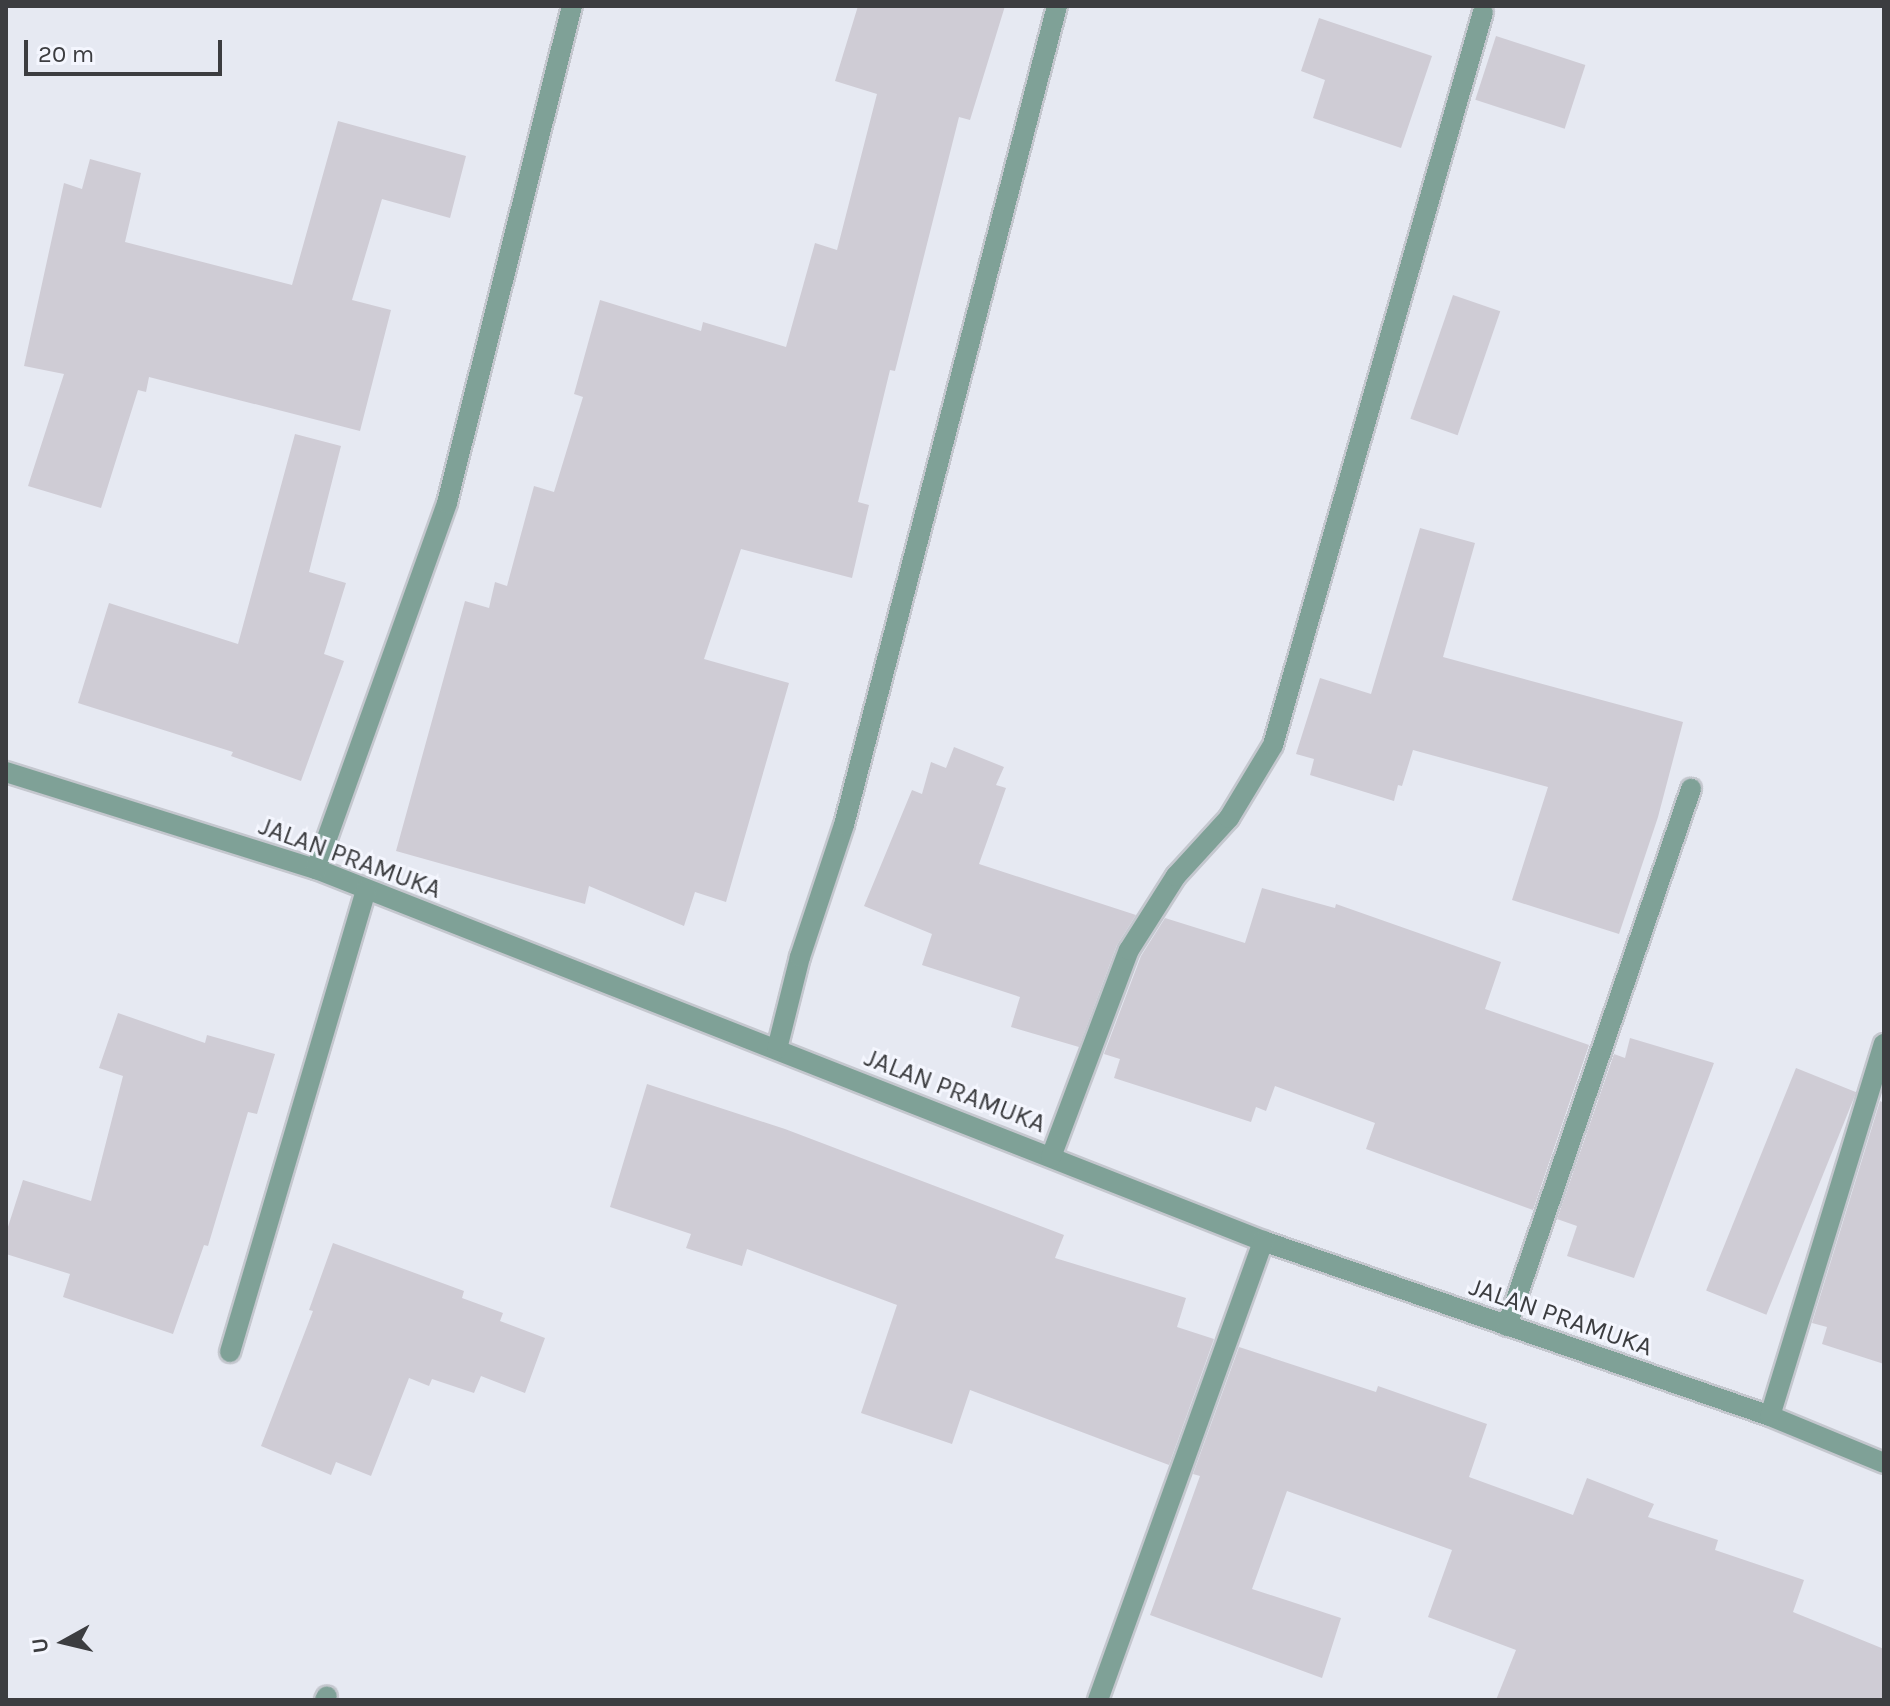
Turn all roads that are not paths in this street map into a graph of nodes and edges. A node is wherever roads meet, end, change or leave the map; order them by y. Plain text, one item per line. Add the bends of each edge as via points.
1 (572, 6) edge
2 (1057, 6) edge
3 (1483, 12) dead end
4 (6, 772) edge
5 (1691, 789) dead end
6 (316, 869) junction
7 (366, 891) junction
8 (1884, 1044) edge
9 (777, 1049) junction
10 (1051, 1157) junction
11 (1263, 1241) junction
12 (1507, 1326) junction
13 (230, 1352) dead end
14 (1770, 1416) junction
15 (1884, 1463) edge
16 (1098, 1700) edge

1 - 6 street via 447,503
2 - 9 street via 844,825 800,957
3 - 10 street via 1273,745 1229,818 1176,876 1129,950
4 - 6 street, JALAN PRAMUKA
5 - 12 street
6 - 7 street, JALAN PRAMUKA
7 - 9 street, JALAN PRAMUKA
7 - 13 street
8 - 14 street
9 - 10 street, JALAN PRAMUKA
10 - 11 street, JALAN PRAMUKA
11 - 12 street, JALAN PRAMUKA
11 - 16 street
12 - 14 street, JALAN PRAMUKA
14 - 15 street, JALAN PRAMUKA

